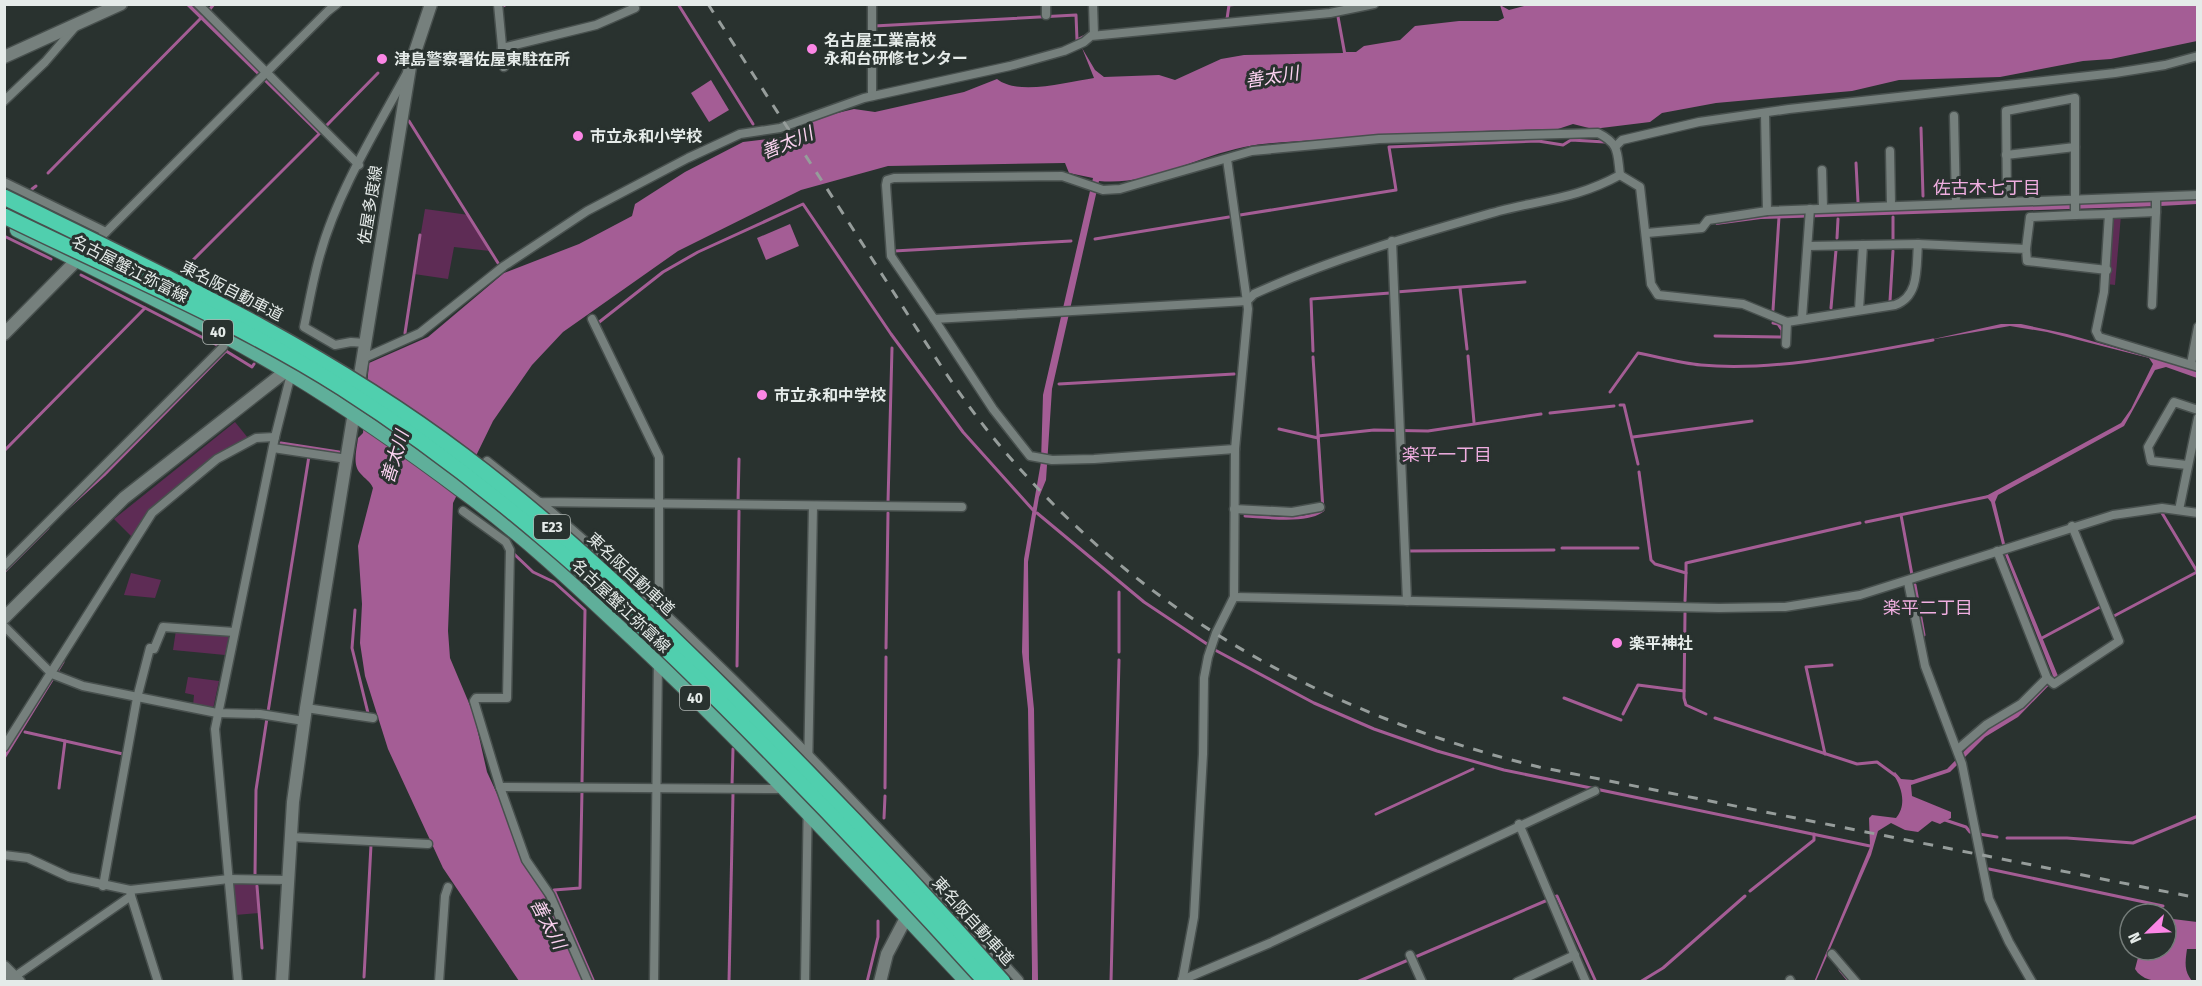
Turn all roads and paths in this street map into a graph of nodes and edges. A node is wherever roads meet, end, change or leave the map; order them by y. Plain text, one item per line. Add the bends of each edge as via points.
1 (121, 4) edge
2 (198, 4) edge
3 (337, 4) edge
4 (431, 4) edge
5 (498, 4) edge
6 (633, 4) edge
7 (872, 4) edge
8 (1046, 4) edge
9 (1093, 4) edge
10 (1374, 4) edge
11 (1331, 9) edge
12 (1046, 15) dead end
13 (78, 24) junction
14 (1094, 35) junction
15 (502, 48) junction
16 (2198, 56) edge
17 (4, 57) edge
18 (410, 67) junction
19 (504, 67) dead end
20 (263, 75) junction
21 (872, 96) junction
22 (4, 101) edge
23 (1765, 114) junction
24 (1954, 116) dead end
25 (1616, 146) junction
26 (2075, 147) junction
27 (1890, 151) dead end
28 (2006, 155) junction
29 (1227, 159) junction
30 (359, 165) junction
31 (1822, 170) dead end
32 (1620, 175) junction
33 (4, 182) edge
34 (2198, 195) edge
35 (4, 197) edge
36 (2007, 201) junction
37 (1956, 203) junction
38 (2156, 204) junction
39 (1891, 205) junction
40 (2074, 206) junction
41 (1823, 208) junction
42 (1767, 211) junction
43 (1809, 214) junction
44 (2109, 214) junction
45 (4, 216) edge
46 (4, 224) edge
47 (106, 232) junction
48 (1647, 233) junction
49 (1392, 241) junction
50 (1918, 244) junction
51 (1863, 245) junction
52 (1808, 246) junction
53 (2026, 249) junction
54 (77, 260) junction
55 (2107, 270) junction
56 (1247, 301) junction
57 (247, 302) dead end
58 (2152, 305) dead end
59 (1859, 310) junction
60 (934, 318) junction
61 (1802, 318) junction
62 (592, 319) dead end
63 (1787, 322) junction
64 (2198, 327) edge
65 (4, 334) edge
66 (227, 337) junction
67 (365, 343) junction
68 (1786, 344) dead end
69 (362, 359) junction
70 (2194, 366) edge
71 (289, 373) junction
72 (2198, 410) edge
73 (359, 417) junction
74 (2198, 418) edge
75 (275, 437) junction
76 (273, 448) junction
77 (1235, 449) junction
78 (347, 459) junction
79 (487, 460) dead end
80 (2187, 465) junction
81 (540, 502) junction
82 (660, 504) junction
83 (813, 507) junction
84 (962, 507) dead end
85 (1320, 507) dead end
86 (1234, 509) junction
87 (2179, 510) junction
88 (463, 511) dead end
89 (2198, 513) edge
90 (2072, 526) junction
91 (2002, 550) junction
92 (4, 566) edge
93 (1908, 582) junction
94 (1234, 597) junction
95 (1407, 601) junction
96 (659, 606) junction
97 (4, 618) edge
98 (4, 626) edge
99 (234, 632) junction
100 (658, 662) junction
101 (54, 674) junction
102 (2050, 680) junction
103 (137, 698) junction
104 (217, 712) junction
105 (305, 715) junction
106 (373, 718) dead end
107 (4, 747) edge
108 (808, 752) junction
109 (1959, 752) junction
110 (782, 785) junction
111 (500, 787) junction
112 (657, 789) junction
113 (1595, 791) dead end
114 (808, 810) junction
115 (1519, 824) junction
116 (291, 837) junction
117 (428, 844) dead end
118 (4, 855) edge
119 (228, 879) junction
120 (288, 880) junction
121 (103, 886) junction
122 (448, 887) dead end
123 (131, 893) junction
124 (907, 916) junction
125 (987, 945) junction
126 (1832, 954) dead end
127 (1575, 955) junction
128 (1412, 958) dead end
129 (11, 977) edge
130 (960, 977) edge
131 (1019, 980) edge
132 (158, 981) edge
133 (238, 981) edge
134 (282, 981) edge
135 (439, 981) edge
136 (588, 981) edge
137 (654, 981) edge
138 (805, 981) edge
139 (880, 981) edge
140 (986, 981) edge
141 (1004, 981) edge
142 (1182, 981) edge
143 (1422, 981) edge
144 (1517, 981) edge
145 (1586, 981) edge
146 (1856, 981) edge
147 (2032, 981) edge

1 - 13 street
2 - 20 street
3 - 20 street
4 - 18 street, 佐屋多度線
5 - 15 street
6 - 15 street via 635,8 596,25
7 - 21 street
8 - 12 street
9 - 14 street
10 - 11 street
11 - 14 street
13 - 17 street
13 - 22 street
14 - 21 street via 1064,51 1010,66
15 - 19 street
16 - 23 street via 2115,73
18 - 30 street
18 - 67 street, 佐屋多度線
20 - 30 street
20 - 47 street
21 - 69 street via 780,128 740,134 688,158 586,211 504,266 420,333
23 - 25 street via 1699,122 1622,140
23 - 42 street
24 - 37 street
25 - 29 street via 1598,133 1460,135 1252,151
25 - 32 street
26 - 28 street
26 - 28 street via 2075,98 2006,111
26 - 40 street
27 - 39 street
28 - 36 street
29 - 56 street
29 - 60 street via 1120,189 1094,187 1062,176 888,180 891,256
30 - 67 street via 320,255 304,327 334,345
31 - 41 street
32 - 48 street via 1640,187
32 - 49 street via 1595,189
33 - 47 street
34 - 38 street
35 - 141 highway, 東名阪自動車道 / E23, bridge via 294,344 464,455 539,515 678,642 812,776
36 - 37 street
36 - 40 street
37 - 39 street
38 - 40 street
38 - 44 street
38 - 58 street
39 - 41 street
40 - 44 street
40 - 53 street via 2030,217
41 - 43 street
42 - 43 street
42 - 48 street via 1708,220 1702,228
43 - 52 street
44 - 55 street
45 - 140 highway, 東名阪自動車道 / E23, bridge via 288,355 456,466 530,525 668,650 803,785
46 - 54 main road, 名古屋蟹江弥富線 / 40
47 - 54 street
48 - 63 street via 1652,284 1658,295 1743,304
49 - 56 street via 1298,274
49 - 95 street
50 - 51 street
50 - 53 street
50 - 59 street via 1914,290 1905,302
51 - 52 street
51 - 59 street
52 - 61 street
53 - 55 street via 2027,261
54 - 65 street
54 - 66 main road, 名古屋蟹江弥富線 / 40
55 - 70 street via 2096,331 2099,337
56 - 60 street
56 - 77 street
57 - 66 street
59 - 61 street
60 - 77 street via 993,409 1030,456 1052,460
61 - 63 street
62 - 82 street via 659,457
63 - 68 street
64 - 70 street
66 - 71 main road, 名古屋蟹江弥富線 / 40
66 - 92 street via 224,347
67 - 69 street, 佐屋多度線
69 - 73 street, 佐屋多度線
71 - 73 main road, 名古屋蟹江弥富線 / 40
71 - 75 street
71 - 97 street via 124,498
72 - 80 street via 2174,402 2148,447 2151,461
73 - 78 street, 佐屋多度線
73 - 100 main road, 名古屋蟹江弥富線 / 40 via 540,552
74 - 80 street
75 - 76 street
75 - 101 street via 256,438 217,459 152,513
76 - 78 street
76 - 99 street
77 - 86 street
78 - 105 street, 佐屋多度線
79 - 81 street
80 - 87 street
81 - 82 street
81 - 96 street
82 - 83 street
82 - 96 street
83 - 84 street
83 - 108 street
85 - 86 street via 1292,512
86 - 94 street
87 - 89 street
87 - 90 street via 2146,509
88 - 111 street via 506,542 510,550 507,698 474,700
90 - 91 street
90 - 102 street via 2119,641
91 - 93 street
91 - 102 street
93 - 95 street via 1860,595 1785,607
93 - 109 street via 1925,666
94 - 95 street
94 - 142 street via 1216,633 1204,678 1194,917
96 - 100 street
96 - 108 street
98 - 101 street
99 - 103 street via 161,628 154,649 150,648
99 - 104 street
100 - 110 main road, 名古屋蟹江弥富線 / 40
100 - 112 street
101 - 103 street via 83,686
101 - 107 street
102 - 109 street via 1986,725
103 - 104 street
103 - 121 street
104 - 105 street
104 - 119 street via 215,753
105 - 106 street
105 - 116 street, 佐屋多度線
108 - 114 street
108 - 125 street
109 - 147 street via 1989,899 2008,942
110 - 112 street via 777,789
110 - 114 main road, 名古屋蟹江弥富線 / 40
111 - 112 street
111 - 136 street via 526,860 550,895
112 - 137 street
113 - 115 street
114 - 124 main road, 名古屋蟹江弥富線 / 40
114 - 138 street
115 - 127 street
115 - 142 street
116 - 117 street
116 - 120 street, 佐屋多度線
118 - 121 street via 28,858 69,877
119 - 120 street
119 - 123 street
119 - 133 street
120 - 134 street, 佐屋多度線
121 - 123 street
122 - 135 street
123 - 129 street
123 - 132 street
124 - 130 main road, 名古屋蟹江弥富線 / 40
124 - 139 street via 887,954
125 - 130 street
125 - 131 street
126 - 146 street
127 - 144 street
127 - 145 street
128 - 143 street

